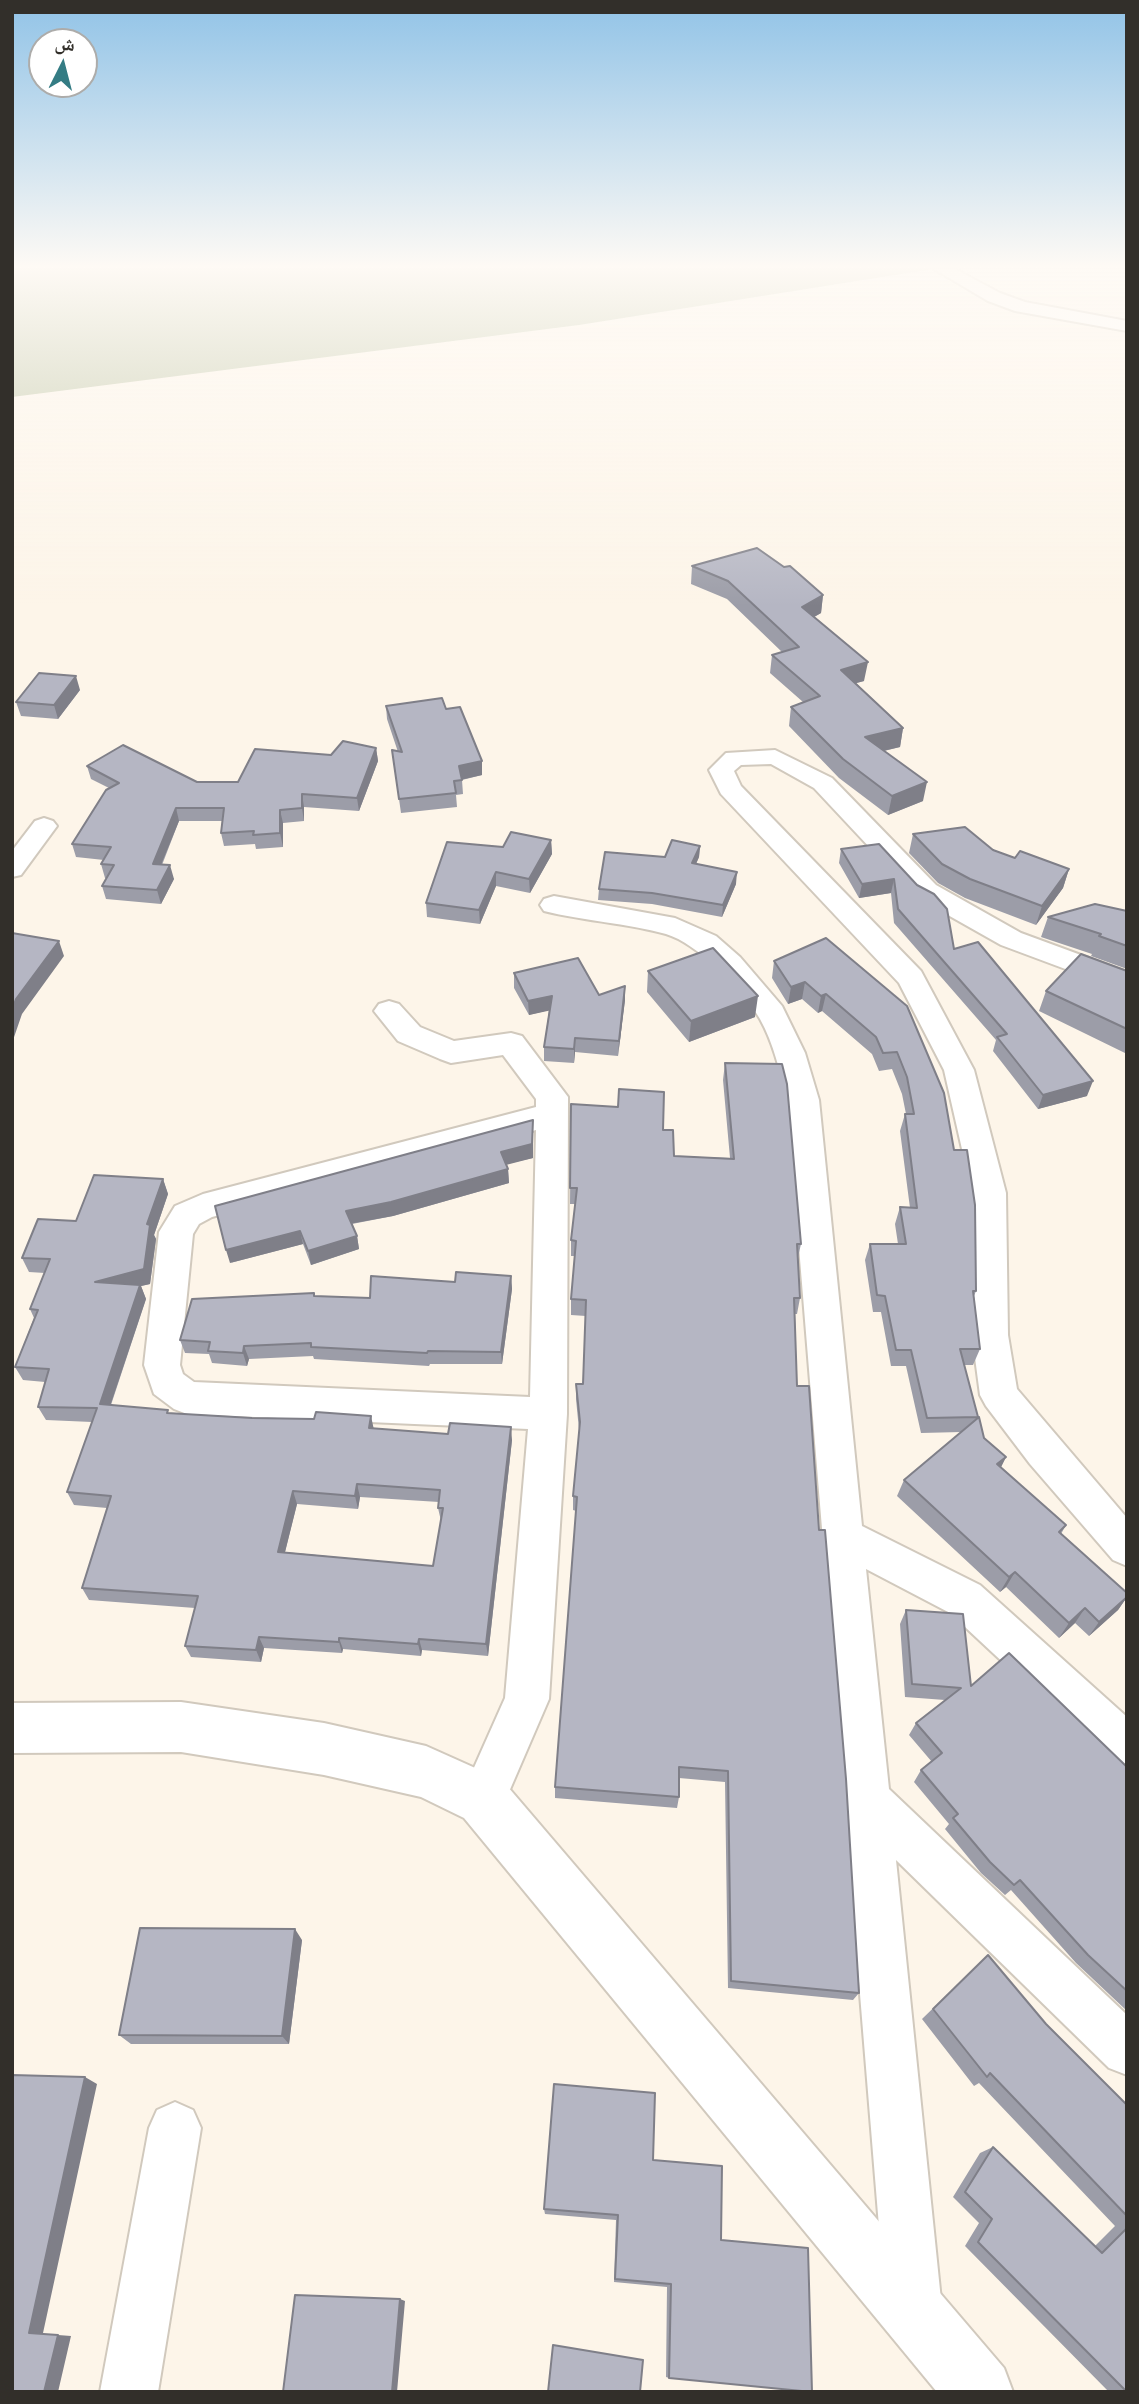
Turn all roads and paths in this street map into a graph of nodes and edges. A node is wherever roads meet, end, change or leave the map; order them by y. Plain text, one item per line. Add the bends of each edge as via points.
1 (44, 826) dead end
2 (12, 869) edge
3 (554, 905) dead end
4 (1127, 983) edge
5 (388, 1011) dead end
6 (552, 1114) junction
7 (548, 1414) junction
8 (843, 1537) junction
9 (1127, 1547) edge
10 (12, 1728) edge
11 (1127, 1747) edge
12 (483, 1799) junction
13 (867, 1800) junction
14 (1127, 2050) edge
15 (175, 2128) dead end
16 (914, 2315) junction
17 (129, 2392) edge
18 (980, 2392) edge

1 - 2 street
3 - 8 street via 675,927 706,942 772,1013 790,1053 803,1100
4 - 9 street via 1012,939 926,891 823,783 775,757 736,758 722,770 730,789 911,978 959,1070 989,1193 990,1335 999,1395
5 - 6 street via 409,1034 451,1052 512,1043 552,1097
6 - 7 street
6 - 7 street via 187,1215 176,1231 162,1365 167,1383 187,1398
7 - 12 street via 527,1699
8 - 11 street via 965,1598
8 - 13 street
10 - 12 street via 181,1727 324,1749 426,1772
12 - 16 street
13 - 14 street
13 - 16 street
15 - 17 street
16 - 18 street

